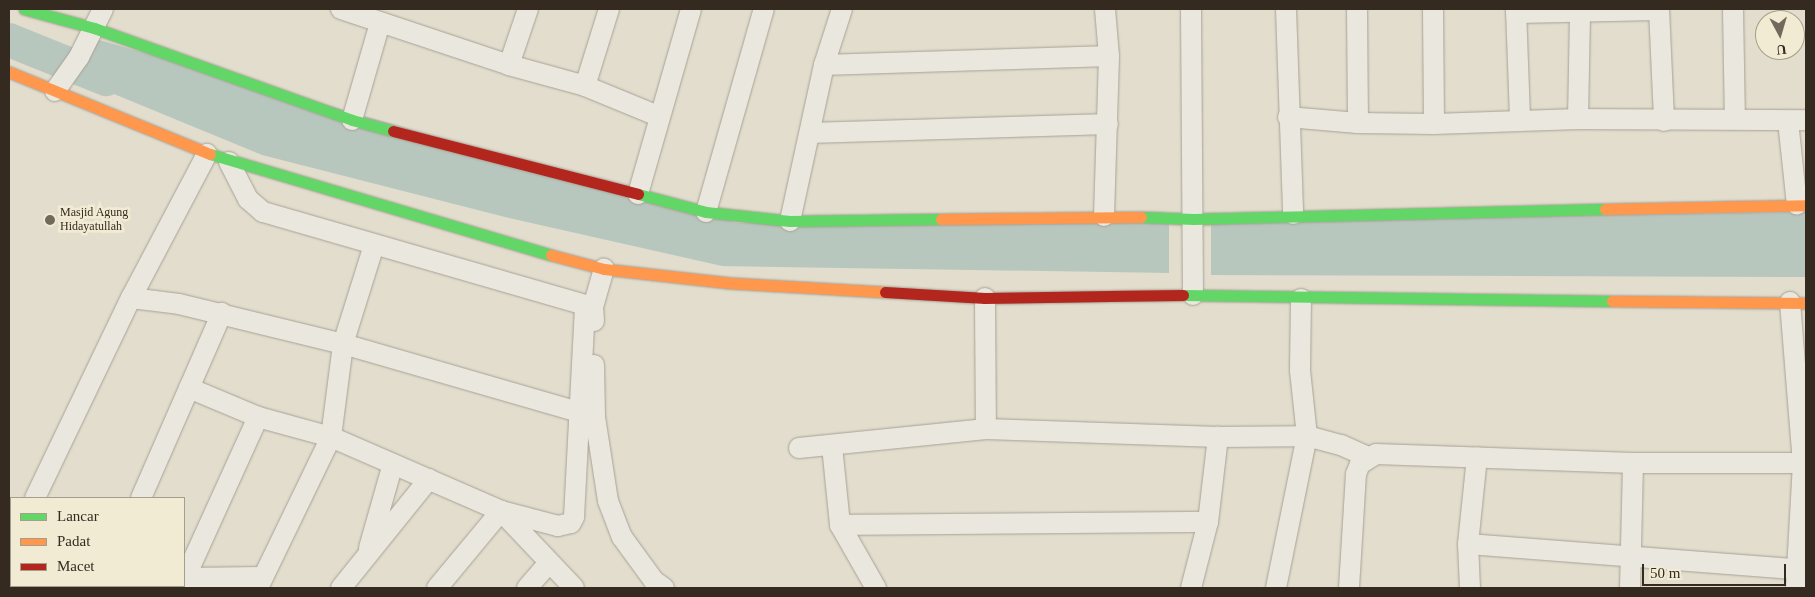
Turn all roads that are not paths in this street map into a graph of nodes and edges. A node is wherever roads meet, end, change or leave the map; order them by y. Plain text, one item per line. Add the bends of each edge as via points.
1 (24, 9) edge
2 (103, 9) edge
3 (341, 9) edge
4 (528, 9) edge
5 (608, 9) edge
6 (691, 9) edge
7 (764, 9) edge
8 (842, 9) edge
9 (1105, 9) edge
10 (1191, 9) edge
11 (1286, 9) edge
12 (1357, 9) edge
13 (1432, 9) edge
14 (1733, 9) edge
15 (1580, 10) junction
16 (1659, 10) edge
17 (1516, 11) edge
18 (380, 23) junction
19 (94, 28) junction
20 (1109, 56) junction
21 (509, 65) junction
22 (824, 65) junction
23 (9, 72) edge
24 (58, 86) junction
25 (585, 86) junction
26 (658, 116) junction
27 (1288, 117) junction
28 (1578, 119) junction
29 (1735, 119) junction
30 (352, 120) junction
31 (1520, 120) junction
32 (1797, 120) edge
33 (1664, 121) junction
34 (1358, 123) junction
35 (1108, 124) junction
36 (1434, 124) junction
37 (810, 132) junction
38 (207, 154) junction
39 (229, 162) junction
40 (638, 194) junction
41 (1801, 205) edge
42 (706, 212) junction
43 (1293, 214) junction
44 (1104, 216) junction
45 (1194, 219) junction
46 (790, 221) junction
47 (374, 245) junction
48 (604, 269) junction
49 (1194, 295) junction
50 (131, 298) junction
51 (985, 298) junction
52 (1301, 299) junction
53 (1798, 302) edge
54 (589, 306) junction
55 (222, 314) junction
56 (343, 344) junction
57 (189, 388) junction
58 (580, 412) junction
59 (258, 417) junction
60 (986, 429) junction
61 (1307, 436) junction
62 (331, 437) junction
63 (1218, 437) junction
64 (832, 446) junction
65 (799, 448) dead end
66 (1368, 457) junction
67 (1477, 457) junction
68 (1633, 463) junction
69 (1805, 463) edge
70 (393, 464) junction
71 (429, 479) junction
72 (35, 497) edge
73 (141, 497) edge
74 (501, 511) junction
75 (1208, 522) junction
76 (840, 524) junction
77 (1468, 544) junction
78 (366, 556) junction
79 (1632, 559) junction
80 (549, 563) junction
81 (185, 576) edge
82 (1800, 576) edge
83 (185, 578) edge
84 (260, 583) edge
85 (655, 586) edge
86 (340, 588) edge
87 (437, 588) edge
88 (527, 588) edge
89 (574, 588) edge
90 (876, 588) edge
91 (1191, 588) edge
92 (1276, 588) edge
93 (1350, 588) edge
94 (1470, 588) edge
95 (1630, 588) edge

1 - 19 street
2 - 19 street
3 - 18 street
4 - 21 street
5 - 25 street
6 - 26 street
7 - 42 street
8 - 22 street
9 - 20 street
10 - 45 street
11 - 27 street
12 - 34 street
13 - 36 street
14 - 29 street
15 - 16 street
15 - 17 street
15 - 28 street
16 - 33 street
17 - 31 street
18 - 21 street
18 - 30 street
19 - 24 street via 79,57
19 - 30 street
20 - 22 street
20 - 35 street
21 - 25 street
22 - 37 street
23 - 24 street
24 - 38 street
25 - 26 street
26 - 40 street
27 - 34 street
27 - 43 street
28 - 31 street
28 - 33 street
29 - 32 street
29 - 33 street
30 - 40 street
31 - 36 street
32 - 41 street
34 - 36 street
35 - 37 street
35 - 44 street
37 - 46 street
38 - 39 street
38 - 50 street
39 - 47 street via 248,199 263,212
39 - 48 street
40 - 42 street
41 - 43 street
42 - 46 street
43 - 45 street
44 - 45 street
44 - 46 street
45 - 49 street
47 - 54 street
47 - 56 street
48 - 51 street via 730,283
48 - 54 street
49 - 51 street
49 - 52 street
50 - 55 street
50 - 72 street
51 - 60 street
52 - 53 street
52 - 61 street via 1300,370
53 - 69 street
54 - 58 street
54 - 85 street via 595,417 602,473 622,537
55 - 56 street
55 - 57 street
56 - 58 street
56 - 62 street
57 - 59 street
57 - 73 street
58 - 74 street via 574,517 571,523 558,526
59 - 62 street
59 - 81 street
60 - 63 street
60 - 64 street
61 - 63 street
61 - 66 street
61 - 92 street
62 - 70 street
62 - 84 street
63 - 75 street
64 - 65 street
64 - 76 street
66 - 67 street via 1376,454
66 - 93 street via 1356,474
67 - 68 street
67 - 77 street
68 - 69 street
68 - 79 street
69 - 82 street
70 - 71 street
70 - 78 street
71 - 74 street
71 - 78 street
74 - 80 street
74 - 87 street
75 - 76 street
75 - 91 street
76 - 90 street
77 - 79 street
77 - 94 street
78 - 86 street
79 - 82 street
79 - 95 street
80 - 88 street
80 - 89 street
83 - 84 street

